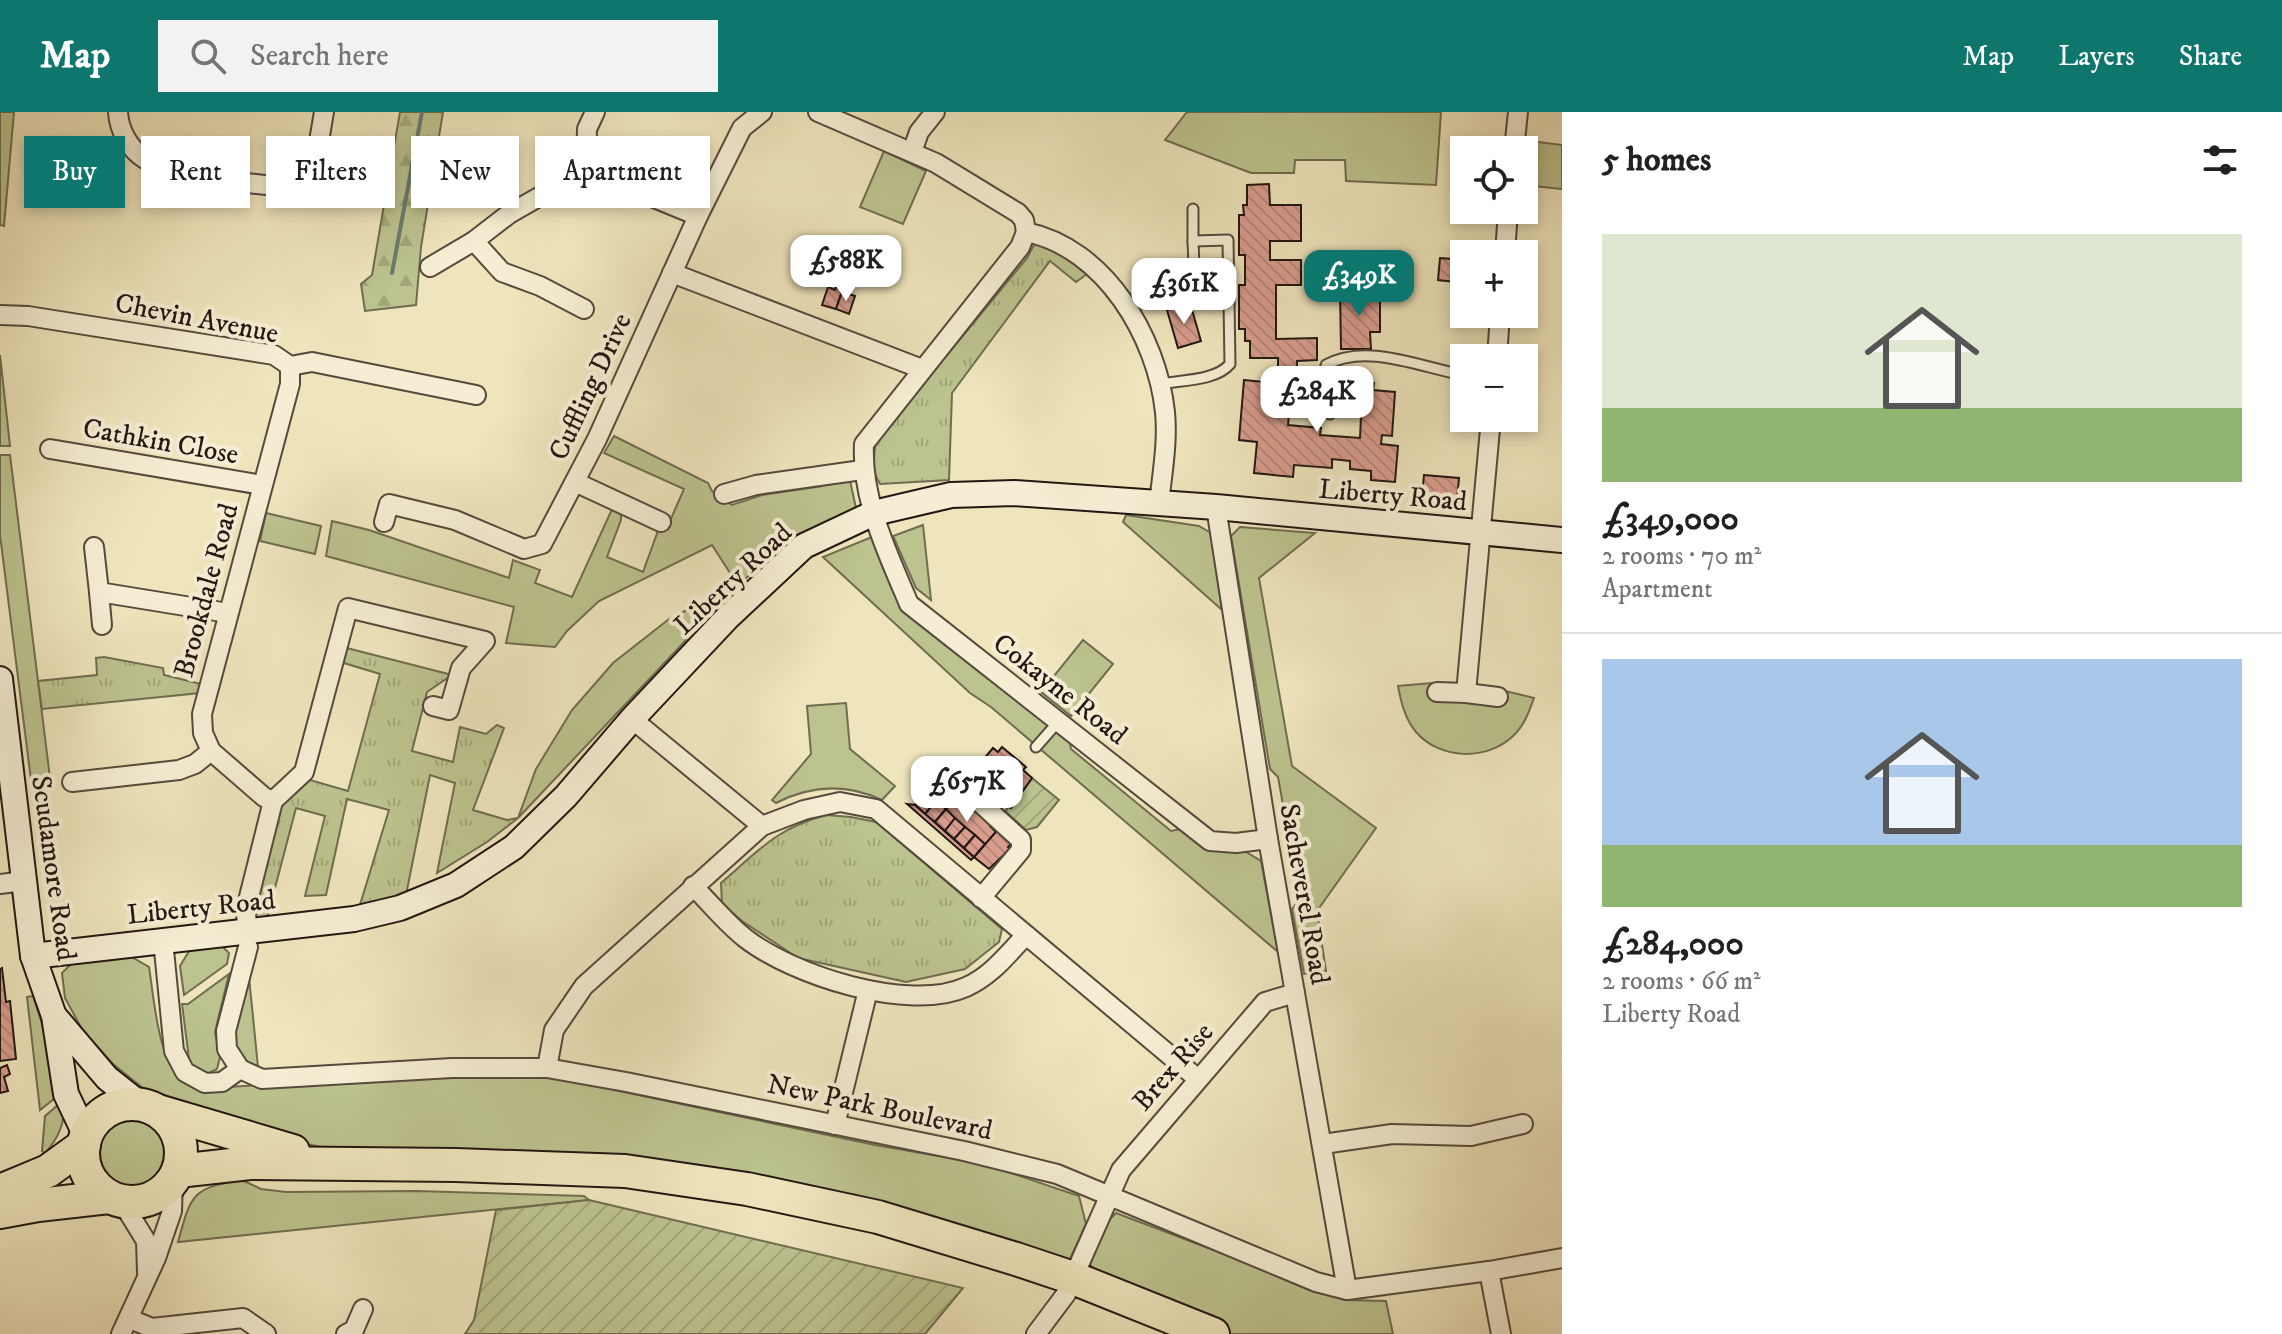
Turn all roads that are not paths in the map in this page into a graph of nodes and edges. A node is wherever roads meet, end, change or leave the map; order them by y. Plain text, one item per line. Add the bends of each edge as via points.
1 (118, 112) edge
2 (324, 112) edge
3 (595, 112) edge
4 (762, 112) edge
5 (818, 112) edge
6 (935, 112) edge
7 (1518, 112) edge
8 (587, 136) edge
9 (1515, 136) edge
10 (912, 152) junction
11 (535, 199) edge
12 (679, 208) edge
13 (1193, 209) dead end
14 (698, 216) junction
15 (1026, 232) junction
16 (474, 241) junction
17 (1193, 241) junction
18 (1194, 266) dead end
19 (430, 267) dead end
20 (672, 273) junction
21 (584, 309) dead end
22 (0, 315) edge
23 (290, 366) junction
24 (922, 369) junction
25 (1450, 372) edge
26 (1160, 384) junction
27 (476, 395) dead end
28 (1330, 414) dead end
29 (1490, 432) edge
30 (50, 449) dead end
31 (862, 470) junction
32 (575, 482) junction
33 (262, 485) junction
34 (724, 494) dead end
35 (1159, 504) junction
36 (1216, 507) junction
37 (386, 513) dead end
38 (874, 513) junction
39 (661, 522) dead end
40 (1481, 532) junction
41 (1562, 540) edge
42 (94, 547) dead end
43 (99, 592) junction
44 (228, 613) junction
45 (102, 625) dead end
46 (0, 679) edge
47 (1437, 692) dead end
48 (1466, 693) junction
49 (1498, 697) dead end
50 (433, 706) dead end
51 (632, 719) junction
52 (1058, 722) junction
53 (3, 736) edge
54 (1036, 747) dead end
55 (211, 751) junction
56 (941, 767) dead end
57 (72, 782) dead end
58 (273, 801) junction
59 (762, 826) junction
60 (1268, 839) junction
61 (12, 883) edge
62 (693, 886) junction
63 (981, 898) junction
64 (1026, 935) junction
65 (248, 939) junction
66 (163, 940) junction
67 (33, 956) junction
68 (868, 990) junction
69 (1295, 993) junction
70 (54, 1016) junction
71 (547, 1068) junction
72 (240, 1069) junction
73 (1198, 1079) junction
74 (149, 1108) junction
75 (1523, 1124) dead end
76 (835, 1125) junction
77 (85, 1140) junction
78 (1323, 1144) junction
79 (343, 1163) junction
80 (175, 1176) junction
81 (0, 1191) edge
82 (1109, 1194) junction
83 (115, 1199) junction
84 (0, 1212) edge
85 (1562, 1258) edge
86 (1489, 1271) junction
87 (147, 1275) junction
88 (1073, 1278) junction
89 (1347, 1290) junction
90 (363, 1309) dead end
91 (126, 1326) edge
92 (224, 1326) edge
93 (266, 1334) edge
94 (346, 1334) edge
95 (1036, 1334) edge
96 (1213, 1334) edge
97 (1501, 1334) edge

1 - 2 street via 125,138 146,160 269,186 302,174 313,161
3 - 8 street
4 - 14 street, Cuffling Drive via 742,128
5 - 10 street
6 - 10 street
7 - 9 street
10 - 15 street via 1018,213
11 - 16 street
12 - 14 street
13 - 17 lane
14 - 20 street, Cuffling Drive
15 - 24 street via 1020,247
15 - 26 street via 1057,241 1113,288 1141,331
16 - 19 street
16 - 21 street via 502,272
17 - 18 lane
17 - 26 lane via 1228,240 1230,364 1212,374
20 - 24 street
20 - 32 street, Cuffling Drive
22 - 23 street, Chevin Avenue via 274,355
23 - 27 street, Chevin Avenue via 312,362
23 - 33 street, Brookdale Road via 290,384
24 - 31 street via 864,444
25 - 28 lane via 1399,359 1338,359 1326,365
26 - 35 street via 1165,438
29 - 40 street
30 - 33 street, Cathkin Close
31 - 34 street
31 - 38 street, Cokayne Road
32 - 37 street, Cuffling Drive via 542,544 524,549 455,520
32 - 39 street
33 - 44 street, Brookdale Road
35 - 36 street, Liberty Road
35 - 38 street, Liberty Road via 983,493
36 - 40 street, Liberty Road
36 - 60 street, Sacheverel Road
38 - 51 street, Liberty Road via 804,546
38 - 52 street, Cokayne Road via 909,604
40 - 41 street, Liberty Road
40 - 48 street
42 - 43 street
43 - 44 street
43 - 45 street
44 - 55 street, Brookdale Road via 202,714
46 - 53 street, Scudamore Road
47 - 48 street
48 - 49 street
50 - 58 street via 449,710 461,668 485,641 348,608 304,772
51 - 59 street
51 - 65 street, Liberty Road via 532,831 456,885 400,908
52 - 54 lane
52 - 60 street, Cokayne Road via 1210,841
53 - 61 street, Scudamore Road
55 - 57 street via 179,770
55 - 58 street
56 - 63 street via 1021,840 1021,850
58 - 65 street via 246,909
59 - 62 street
59 - 63 street via 840,802 876,809
60 - 69 street, Sacheverel Road
61 - 67 street, Scudamore Road
62 - 68 street via 744,937 781,962
62 - 71 street via 584,986 554,1030
63 - 64 street
64 - 68 street via 993,971 964,988 923,997
64 - 73 street
65 - 66 street, Liberty Road
65 - 72 street via 226,1031 227,1049
66 - 67 street, Liberty Road
66 - 72 street via 174,1051 185,1072 205,1083 222,1082
67 - 70 street, Scudamore Road
68 - 76 street
69 - 73 street, Brex Rise via 1265,1002
69 - 78 street, Sacheverel Road
70 - 74 street, Scudamore Road via 107,1078
70 - 77 street, Scudamore Road via 66,1094
71 - 72 street, New Park Boulevard via 262,1079
71 - 76 street, New Park Boulevard
73 - 82 street, Brex Rise via 1121,1170
74 - 77 highway via 114,1107 92,1124
74 - 79 highway
74 - 80 highway via 169,1120 181,1144
75 - 78 street via 1471,1136 1392,1134
76 - 82 street, New Park Boulevard via 1057,1174
77 - 81 highway via 48,1171
77 - 83 highway via 88,1175 96,1188
78 - 89 street, Sacheverel Road
79 - 80 highway via 250,1163
79 - 88 highway via 625,1171 747,1189 878,1217
80 - 83 highway via 150,1199
80 - 87 street via 172,1211
82 - 88 street, Brex Rise
82 - 89 street, New Park Boulevard via 1316,1282
83 - 84 highway
83 - 87 street via 146,1241
85 - 86 street, New Park Boulevard
86 - 89 street, New Park Boulevard
86 - 97 street
87 - 91 street
88 - 95 street, Brex Rise
88 - 96 highway
90 - 94 street via 354,1330
91 - 92 street
92 - 93 street via 243,1318

